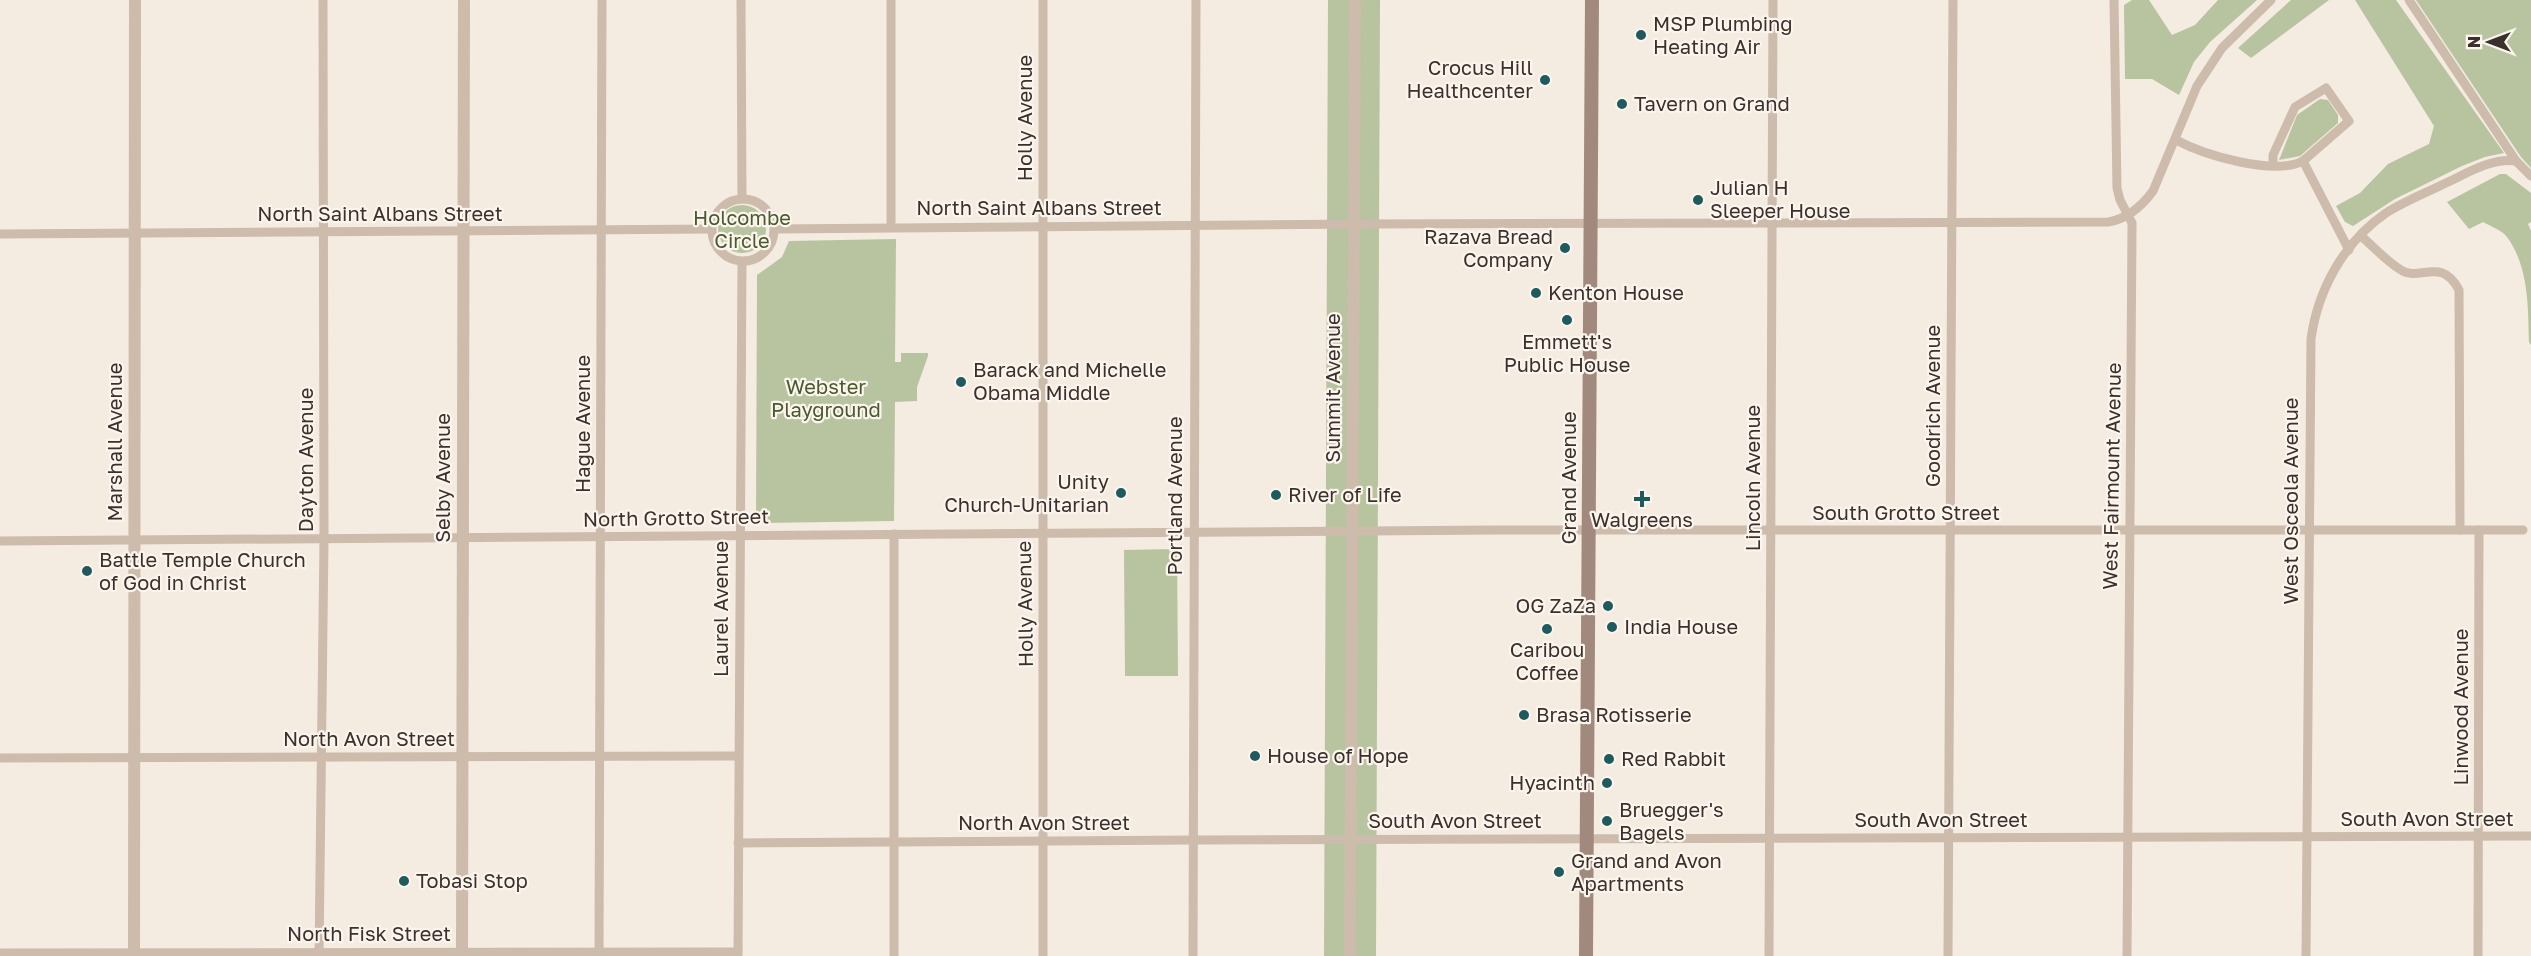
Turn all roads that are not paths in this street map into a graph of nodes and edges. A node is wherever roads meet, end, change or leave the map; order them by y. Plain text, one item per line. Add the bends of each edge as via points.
1 (135, 0) edge
2 (323, 0) edge
3 (464, 0) edge
4 (602, 0) edge
5 (741, 0) edge
6 (891, 0) edge
7 (1043, 0) edge
8 (1196, 0) edge
9 (1355, 0) edge
10 (1592, 0) edge
11 (1773, 0) edge
12 (1953, 0) edge
13 (2114, 0) edge
14 (2271, 0) edge
15 (2409, 0) edge
16 (2176, 140) junction
17 (2303, 160) junction
18 (2516, 161) junction
19 (2273, 166) junction
20 (2531, 176) edge
21 (742, 199) junction
22 (2129, 214) junction
23 (1354, 224) junction
24 (1590, 224) junction
25 (1953, 224) junction
26 (1194, 225) junction
27 (1772, 225) junction
28 (1043, 226) junction
29 (891, 227) junction
30 (711, 229) junction
31 (775, 229) junction
32 (463, 231) junction
33 (601, 231) junction
34 (325, 232) junction
35 (0, 234) edge
36 (135, 235) junction
37 (2361, 236) junction
38 (2349, 250) junction
39 (742, 262) junction
40 (2129, 530) junction
41 (2309, 530) junction
42 (2460, 530) junction
43 (2479, 530) junction
44 (2523, 530) dead end
45 (1771, 531) junction
46 (1950, 531) junction
47 (1193, 532) junction
48 (1352, 532) junction
49 (1588, 532) junction
50 (1042, 533) junction
51 (894, 534) junction
52 (739, 535) junction
53 (600, 536) junction
54 (463, 538) junction
55 (324, 539) junction
56 (134, 540) junction
57 (0, 541) edge
58 (462, 756) junction
59 (600, 756) junction
60 (738, 756) junction
61 (323, 757) junction
62 (0, 758) edge
63 (134, 758) junction
64 (2479, 836) junction
65 (2531, 836) edge
66 (1948, 837) junction
67 (2128, 837) junction
68 (2307, 837) junction
69 (1351, 839) junction
70 (1586, 839) junction
71 (1770, 839) junction
72 (1194, 840) junction
73 (1044, 841) junction
74 (894, 842) junction
75 (738, 843) junction
76 (0, 952) edge
77 (599, 953) edge
78 (134, 954) edge
79 (320, 954) edge
80 (462, 954) edge
81 (738, 954) edge
82 (894, 956) edge
83 (1043, 956) edge
84 (1193, 956) edge
85 (1350, 956) edge
86 (1586, 956) edge
87 (1769, 956) edge
88 (1948, 956) edge
89 (2127, 956) edge
90 (2306, 956) edge
91 (2478, 956) edge

1 - 36 street, Marshall Avenue
2 - 34 street, Dayton Avenue
3 - 32 street, Selby Avenue
4 - 33 street, Hague Avenue
5 - 21 street
6 - 29 street
7 - 28 street, Holly Avenue
8 - 26 street, Portland Avenue
9 - 23 street, Summit Avenue
10 - 24 main road, Grand Avenue
11 - 27 street, Lincoln Avenue
12 - 25 street, Goodrich Avenue
13 - 22 street, West Fairmount Avenue via 2117,188
14 - 16 street via 2222,48 2197,86
15 - 18 street
16 - 19 street via 2192,148
16 - 22 street via 2154,191
17 - 19 street via 2295,165
17 - 19 street via 2349,121 2326,88 2295,107 2273,155
17 - 38 street
18 - 20 street
18 - 37 street, West Osceola Avenue via 2505,160 2472,171 2386,213
21 - 30 street via 726,203 714,217
21 - 31 street via 763,205
22 - 25 street, North Saint Albans Street via 2108,222
22 - 40 street, West Fairmount Avenue
23 - 24 street, North Saint Albans Street
23 - 26 street, North Saint Albans Street
23 - 48 street, Summit Avenue
24 - 27 street, North Saint Albans Street
24 - 49 main road, Grand Avenue
25 - 27 street, North Saint Albans Street
25 - 46 street, Goodrich Avenue
26 - 28 street, North Saint Albans Street
26 - 47 street, Portland Avenue
27 - 45 street, Lincoln Avenue
28 - 29 street, North Saint Albans Street
28 - 50 street, Holly Avenue
29 - 31 street, North Saint Albans Street
30 - 33 street, North Saint Albans Street
30 - 39 street via 720,251
31 - 39 street via 768,249
32 - 33 street, North Saint Albans Street
32 - 34 street, North Saint Albans Street
32 - 54 street, Selby Avenue
33 - 53 street, Hague Avenue
34 - 36 street, North Saint Albans Street
34 - 55 street, Dayton Avenue
35 - 36 street, North Saint Albans Street
36 - 56 street, Marshall Avenue
37 - 38 street, West Osceola Avenue
37 - 42 street via 2400,270 2441,272 2459,290
38 - 41 street, West Osceola Avenue via 2328,278 2311,339
39 - 52 street, Laurel Avenue
40 - 41 street, South Grotto Street
40 - 46 street, South Grotto Street
40 - 67 street, West Fairmount Avenue
41 - 42 street, South Grotto Street
41 - 68 street, West Osceola Avenue
42 - 43 street, South Grotto Street
43 - 44 street
43 - 64 street, Linwood Avenue
45 - 46 street, South Grotto Street
45 - 49 street, South Grotto Street
45 - 71 street, Lincoln Avenue
46 - 66 street, Goodrich Avenue
47 - 48 street, North Grotto Street
47 - 50 street, North Grotto Street
47 - 72 street, Portland Avenue
48 - 49 street, South Grotto Street
48 - 69 street, Summit Avenue
49 - 70 main road, Grand Avenue
50 - 51 street, North Grotto Street
50 - 73 street, Holly Avenue
51 - 52 street, North Grotto Street
51 - 74 street
52 - 53 street, North Grotto Street
52 - 60 street, Laurel Avenue
53 - 54 street, North Grotto Street
53 - 59 street, Hague Avenue
54 - 55 street, North Grotto Street
54 - 58 street, Selby Avenue
55 - 56 street, North Grotto Street
55 - 61 street, Dayton Avenue
56 - 57 street, North Grotto Street
56 - 63 street, Marshall Avenue
58 - 59 street, North Avon Street
58 - 61 street, North Avon Street
58 - 80 street, Selby Avenue
59 - 60 street, North Avon Street
59 - 77 street, Hague Avenue
60 - 75 street, Laurel Avenue
61 - 63 street, North Avon Street
61 - 79 street, Dayton Avenue
62 - 63 street, North Avon Street
63 - 78 street, Marshall Avenue
64 - 65 street, South Avon Street
64 - 68 street, South Avon Street
64 - 91 street, Linwood Avenue
66 - 67 street, South Avon Street
66 - 71 street, South Avon Street
66 - 88 street, Goodrich Avenue
67 - 68 street, South Avon Street
67 - 89 street, West Fairmount Avenue
68 - 90 street, West Osceola Avenue
69 - 70 street, South Avon Street
69 - 72 street, North Avon Street
69 - 85 street, Summit Avenue
70 - 71 street, South Avon Street
70 - 86 main road, Grand Avenue
71 - 87 street, Lincoln Avenue
72 - 73 street, North Avon Street
72 - 84 street, Portland Avenue
73 - 74 street, North Avon Street
73 - 83 street, Holly Avenue
74 - 75 street, North Avon Street
74 - 82 street
75 - 81 street, Laurel Avenue
76 - 78 street, North Fisk Street
77 - 80 street, North Fisk Street
77 - 81 street, North Fisk Street
78 - 79 street, North Fisk Street
79 - 80 street, North Fisk Street

